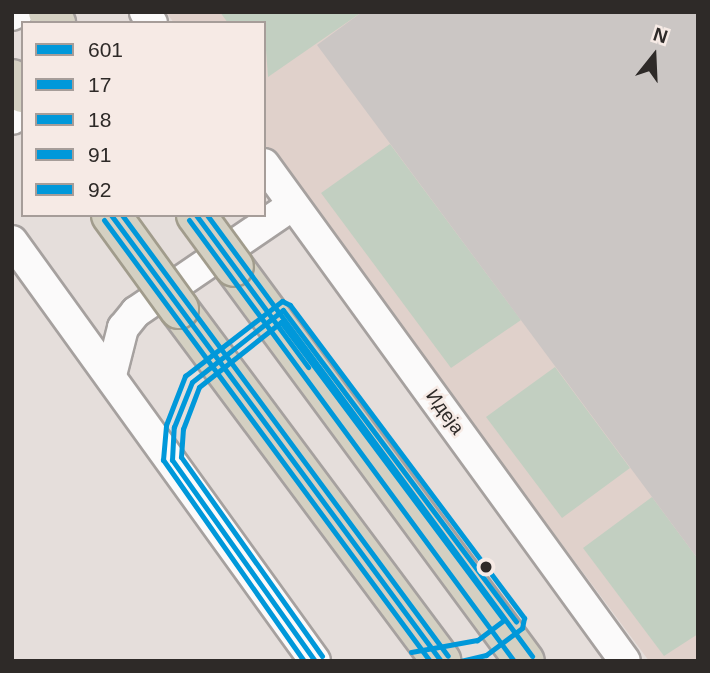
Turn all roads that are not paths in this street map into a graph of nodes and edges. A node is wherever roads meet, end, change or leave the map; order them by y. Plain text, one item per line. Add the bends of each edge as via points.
1 (18, 12) edge
2 (12, 15) edge
3 (266, 167) edge
4 (293, 205) junction
5 (112, 217) edge
6 (197, 217) edge
7 (12, 241) edge
8 (111, 375) junction
9 (315, 661) edge
10 (441, 661) edge
11 (525, 661) edge
12 (625, 661) edge

1 - 2 street
3 - 4 street, Идеја
4 - 8 street via 136,312 123,328
4 - 12 street, Идеја
5 - 10 highway, bridge
6 - 11 highway, bridge
7 - 8 street
8 - 9 street

